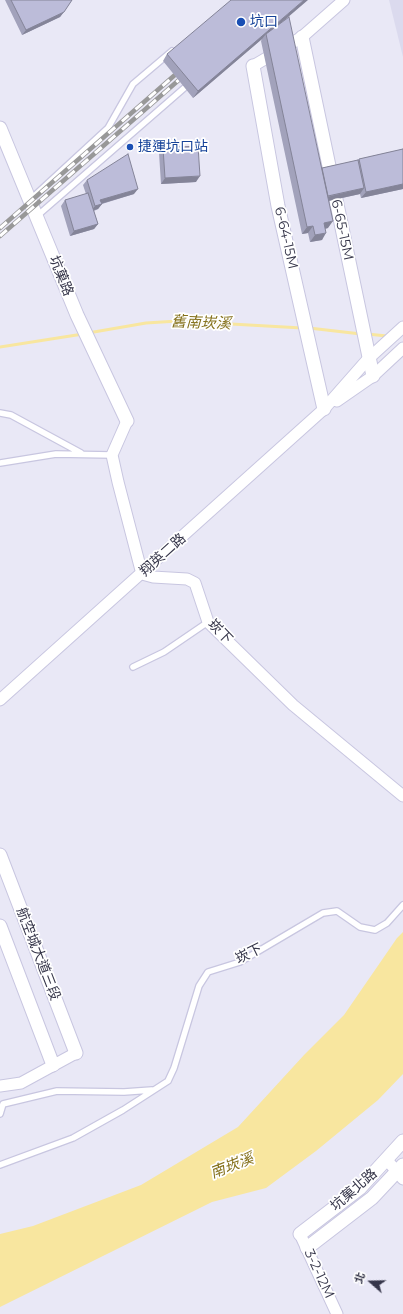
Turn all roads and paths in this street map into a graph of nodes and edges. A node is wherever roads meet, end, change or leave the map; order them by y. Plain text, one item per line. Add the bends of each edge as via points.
1 (344, 0) edge
2 (302, 37) junction
3 (179, 45) edge
4 (253, 66) joint
5 (196, 77) edge
6 (0, 128) edge
7 (30, 200) junction
8 (37, 216) junction
9 (403, 327) edge
10 (403, 348) edge
11 (368, 359) junction
12 (373, 376) junction
13 (324, 409) junction
14 (0, 413) edge
15 (127, 421) joint
16 (84, 454) junction
17 (112, 455) junction
18 (0, 463) edge
19 (142, 574) junction
20 (208, 622) junction
21 (133, 667) dead end
22 (0, 700) edge
23 (403, 796) edge
24 (0, 855) edge
25 (403, 905) edge
26 (0, 926) edge
27 (76, 1053) joint
28 (53, 1065) junction
29 (0, 1086) edge
30 (152, 1090) junction
31 (0, 1114) edge
32 (403, 1141) edge
33 (387, 1160) junction
34 (0, 1165) edge
35 (401, 1172) edge
36 (300, 1234) joint
37 (307, 1248) junction
38 (337, 1314) edge

1 - 2 street
2 - 4 street
2 - 11 street, 6-65-15M
3 - 7 lane via 133,84 108,128
4 - 13 street, 6-64-15M via 278,206
5 - 8 lane
6 - 7 street, 坑菓路
7 - 8 street, 坑菓路
8 - 15 street, 坑菓路 via 77,315
9 - 11 street, 翔英二路
10 - 12 street, 翔英二路
11 - 12 street, 6-65-15M
11 - 13 street, 翔英二路
12 - 13 street, 翔英二路
13 - 19 street, 翔英二路
14 - 16 lane via 11,415
15 - 17 street
16 - 17 lane
16 - 18 lane via 56,454
17 - 19 street
19 - 20 street, 崁下 via 195,582
19 - 22 street, 翔英二路
20 - 21 lane via 164,652
20 - 23 street, 崁下 via 293,704
24 - 27 street, 航空城大道三段
25 - 30 lane, 崁下 via 387,923 375,930 360,927 337,912 323,913 240,962 208,972 199,986 168,1081
26 - 28 street, 航空城大道三段
27 - 28 street
28 - 29 street via 21,1083
30 - 31 lane, 崁下 via 57,1091 3,1104
30 - 34 lane, 崁下 via 123,1110 73,1138
32 - 33 street, 坑菓北路
33 - 35 street
33 - 36 street, 坑菓北路 via 360,1188
35 - 37 street, 坑菓北路
36 - 37 street, 3-2-12M
37 - 38 street, 3-2-12M

